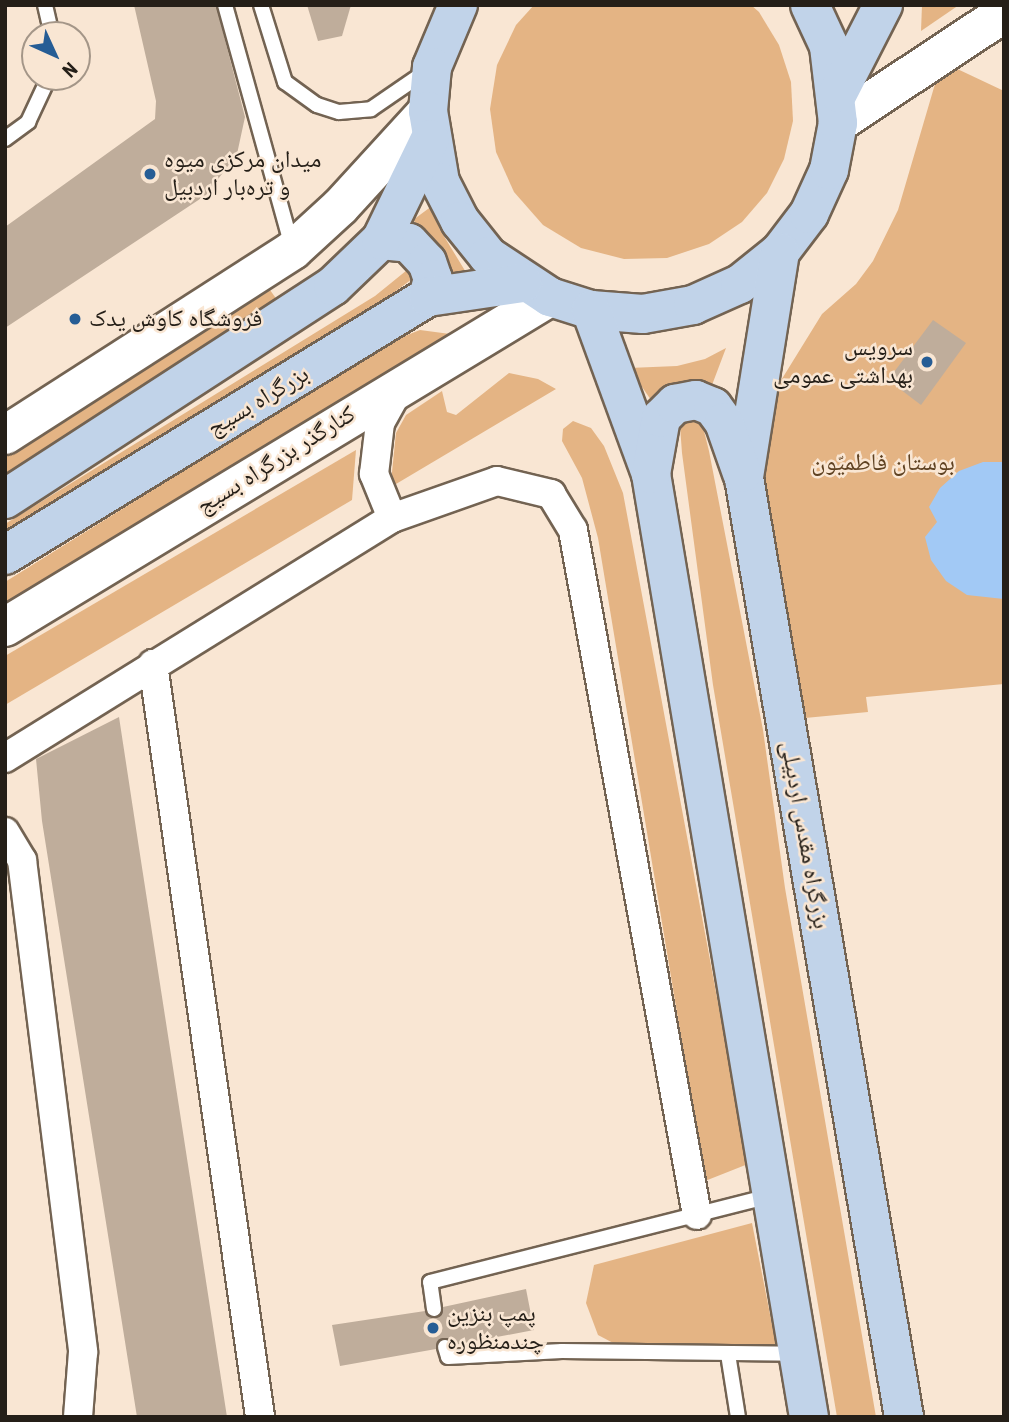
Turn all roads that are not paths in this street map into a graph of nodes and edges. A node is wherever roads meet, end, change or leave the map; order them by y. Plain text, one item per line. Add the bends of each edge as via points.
1 (225, 5) edge
2 (261, 5) edge
3 (457, 5) edge
4 (810, 5) edge
5 (883, 5) edge
6 (995, 31) edge
7 (432, 67) junction
8 (42, 91) edge
9 (838, 108) junction
10 (428, 125) junction
11 (5, 139) edge
12 (381, 240) junction
13 (293, 250) junction
14 (780, 252) junction
15 (536, 290) junction
16 (428, 297) junction
17 (591, 310) junction
18 (401, 383) junction
19 (5, 435) edge
20 (651, 474) junction
21 (744, 478) junction
22 (5, 499) edge
23 (392, 518) junction
24 (5, 555) edge
25 (5, 627) edge
26 (153, 664) junction
27 (5, 758) edge
28 (5, 832) edge
29 (770, 1196) junction
30 (697, 1215) junction
31 (434, 1309) dead end
32 (445, 1347) dead end
33 (728, 1354) junction
34 (798, 1354) junction
35 (78, 1417) edge
36 (260, 1417) edge
37 (738, 1417) edge
38 (809, 1417) edge
39 (904, 1417) edge

1 - 13 lane
2 - 7 lane via 285,82 317,105 339,112 371,108
3 - 7 highway
4 - 9 highway via 829,46
5 - 9 highway
6 - 9 main road
7 - 10 highway
8 - 11 lane via 28,122
9 - 14 highway via 829,170 809,214
10 - 12 highway
10 - 13 main road
10 - 15 highway via 440,181 460,221 488,256
12 - 16 highway via 409,243 427,262 433,279
12 - 22 highway via 333,286
13 - 19 main road
14 - 17 highway via 740,284 693,305 642,314
14 - 21 highway, بزرگراه مقدس اردبیلی
15 - 16 highway, بزرگراه بسیج
15 - 17 highway
15 - 18 main road, کنارگذر بزرگراه بسیج
16 - 24 highway, بزرگراه بسیج
17 - 20 highway
18 - 23 street via 380,423 374,474
18 - 25 main road, کنارگذر بزرگراه بسیج
20 - 21 highway via 661,418 676,404 696,400 713,407 724,422
20 - 29 highway
21 - 39 highway, بزرگراه مقدس اردبیلی
23 - 26 street
23 - 30 street via 497,481 551,494 573,530
26 - 27 street
26 - 36 street
28 - 35 street via 22,860 83,1352
29 - 30 lane
29 - 34 highway
30 - 31 lane via 430,1282
32 - 33 lane via 448,1357 562,1351
33 - 34 lane
33 - 37 lane
34 - 38 highway

